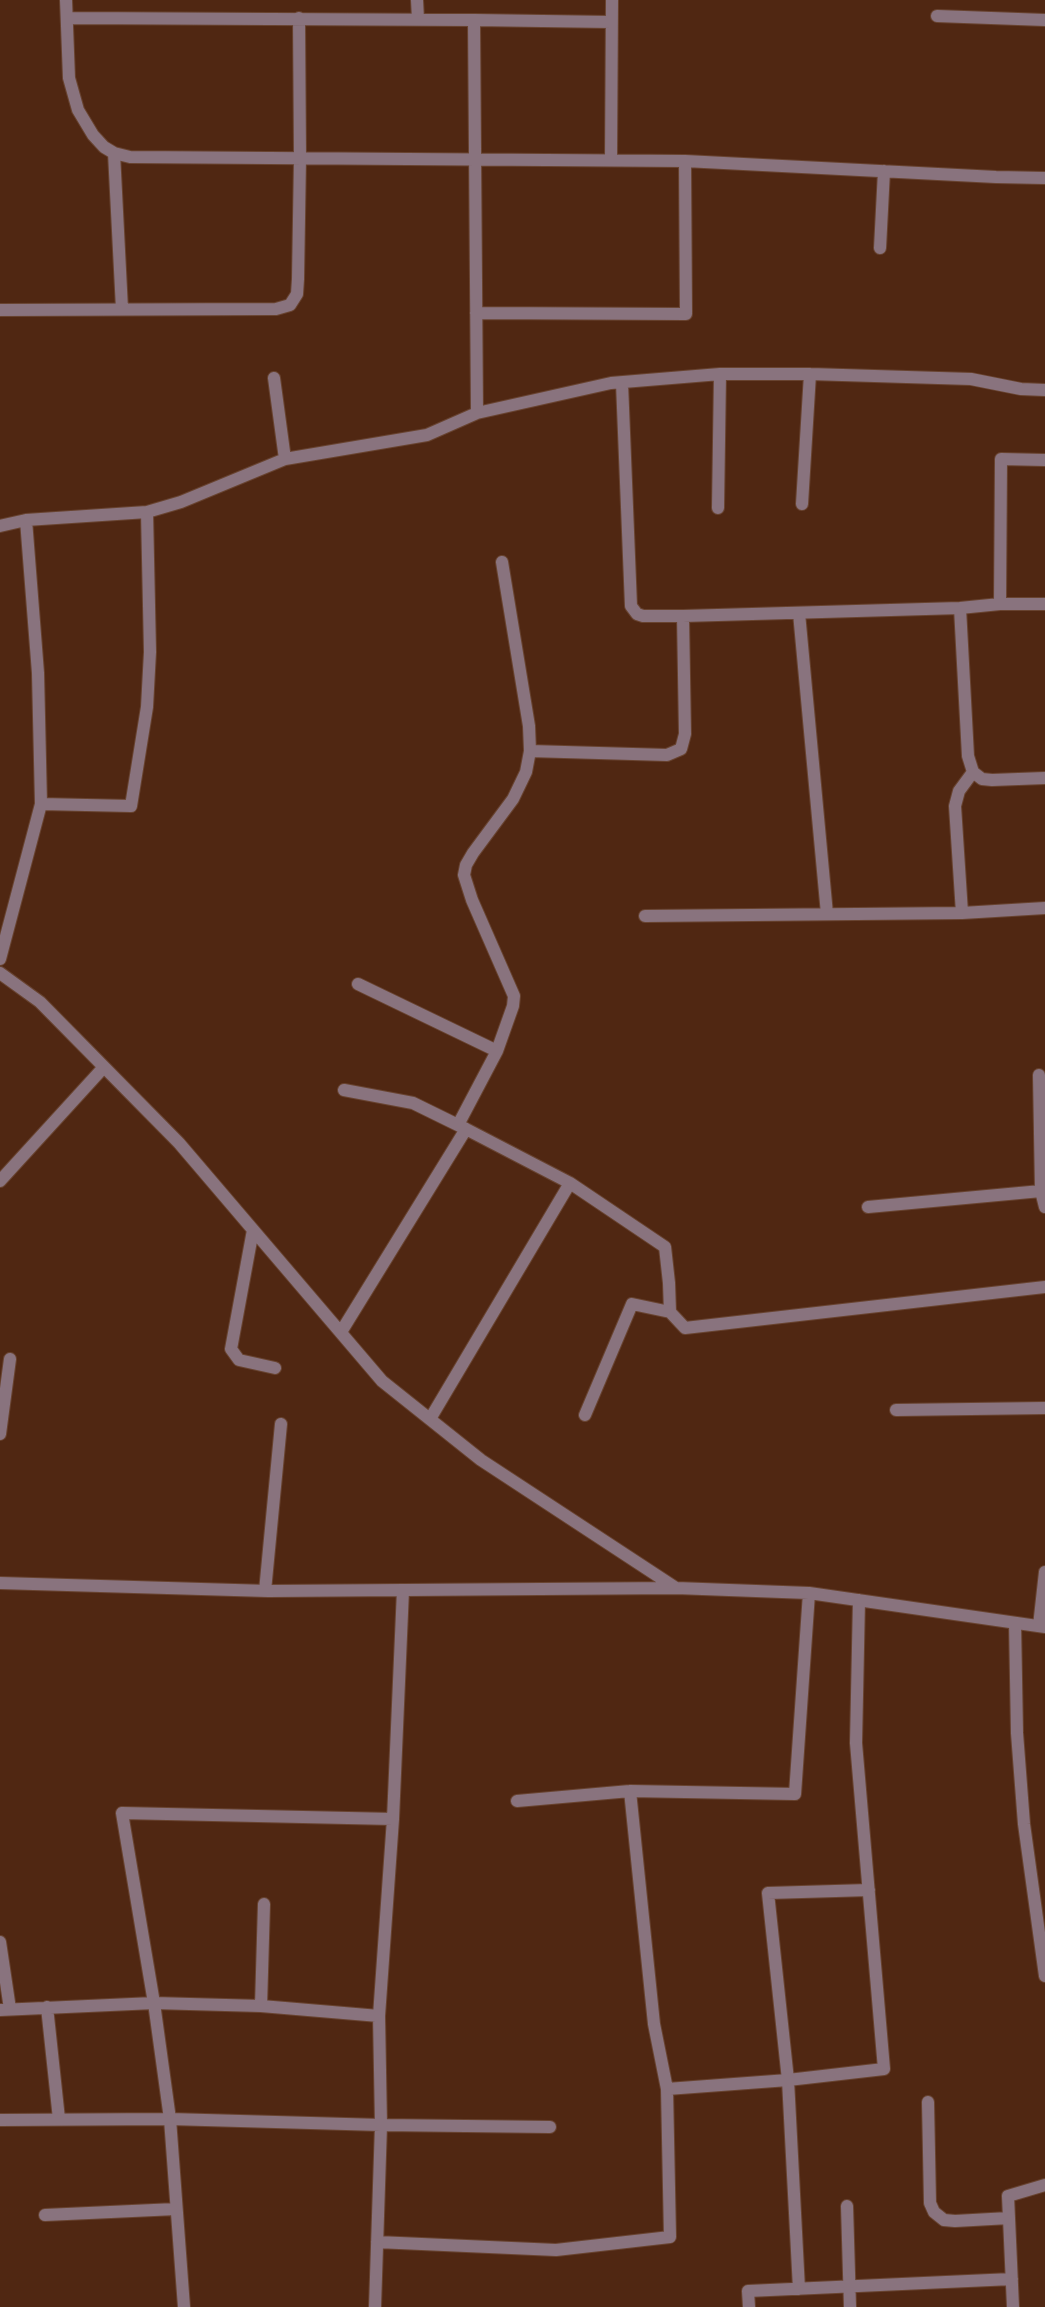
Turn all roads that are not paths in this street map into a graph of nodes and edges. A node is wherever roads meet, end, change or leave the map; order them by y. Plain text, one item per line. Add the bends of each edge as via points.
1 (66, 0) edge
2 (417, 0) edge
3 (612, 0) edge
4 (937, 16) dead end
5 (67, 18) junction
6 (299, 18) junction
7 (418, 19) junction
8 (474, 20) junction
9 (1045, 20) edge
10 (612, 22) junction
11 (114, 153) junction
12 (300, 158) junction
13 (476, 158) junction
14 (611, 160) junction
15 (684, 160) junction
16 (884, 171) junction
17 (1045, 178) edge
18 (880, 248) dead end
19 (122, 309) junction
20 (0, 310) edge
21 (476, 313) junction
22 (720, 374) junction
23 (810, 374) junction
24 (274, 378) dead end
25 (622, 383) junction
26 (1045, 390) edge
27 (477, 413) junction
28 (285, 459) junction
29 (1045, 460) edge
30 (802, 504) dead end
31 (718, 508) dead end
32 (147, 512) junction
33 (26, 520) junction
34 (0, 526) edge
35 (502, 562) dead end
36 (1000, 604) junction
37 (1045, 604) edge
38 (960, 608) junction
39 (799, 613) junction
40 (683, 616) junction
41 (530, 750) junction
42 (974, 772) junction
43 (1045, 778) edge
44 (41, 804) junction
45 (1045, 908) edge
46 (962, 913) junction
47 (827, 914) junction
48 (644, 916) dead end
49 (0, 959) edge
50 (0, 973) edge
51 (358, 984) dead end
52 (497, 1051) junction
53 (104, 1067) junction
54 (1039, 1075) dead end
55 (344, 1090) dead end
56 (462, 1127) junction
57 (0, 1181) edge
58 (570, 1183) junction
59 (1042, 1191) junction
60 (868, 1207) dead end
61 (1045, 1207) edge
62 (253, 1230) junction
63 (1045, 1287) edge
64 (670, 1312) junction
65 (341, 1332) junction
66 (10, 1360) dead end
67 (275, 1368) dead end
68 (1045, 1408) edge
69 (896, 1410) dead end
70 (585, 1415) dead end
71 (430, 1419) junction
72 (281, 1424) dead end
73 (0, 1434) edge
74 (1045, 1572) edge
75 (0, 1583) edge
76 (676, 1588) junction
77 (403, 1590) junction
78 (265, 1591) junction
79 (809, 1594) junction
80 (859, 1600) junction
81 (1015, 1622) junction
82 (1042, 1626) edge
83 (630, 1791) junction
84 (517, 1801) dead end
85 (393, 1819) junction
86 (869, 1890) junction
87 (264, 1904) dead end
88 (0, 1942) edge
89 (1045, 1976) edge
90 (154, 2004) junction
91 (261, 2006) junction
92 (47, 2007) junction
93 (5, 2009) edge
94 (380, 2016) junction
95 (788, 2080) junction
96 (667, 2089) junction
97 (928, 2102) dead end
98 (170, 2119) junction
99 (0, 2120) edge
100 (59, 2120) junction
101 (381, 2125) junction
102 (550, 2127) dead end
103 (1045, 2185) edge
104 (847, 2206) dead end
105 (176, 2209) junction
106 (45, 2215) dead end
107 (1009, 2218) junction
108 (377, 2242) junction
109 (1012, 2278) junction
110 (849, 2286) junction
111 (799, 2289) junction
112 (184, 2307) edge
113 (375, 2307) edge
114 (749, 2307) edge
115 (850, 2307) edge
116 (1013, 2307) edge

1 - 5 street
2 - 7 street
3 - 10 street
4 - 9 street
5 - 6 street
5 - 11 street via 72,94 93,135
6 - 7 street
6 - 12 street
7 - 8 street
8 - 10 street
8 - 13 street
10 - 14 street
11 - 12 street via 130,157
11 - 19 street
12 - 13 street
12 - 19 street via 297,294 290,305 276,309
13 - 14 street
13 - 21 street
14 - 15 street
15 - 16 street
15 - 21 street via 686,314
16 - 17 street
16 - 18 street
19 - 20 street
21 - 27 street
22 - 23 street
22 - 25 street
22 - 31 street
23 - 26 street via 971,379
23 - 30 street
24 - 28 street
25 - 27 street
25 - 40 street via 631,606 643,616
27 - 28 street via 426,435
28 - 32 street via 181,502
29 - 36 street via 1001,459
32 - 33 street
32 - 44 street via 148,698 131,806
33 - 34 street
33 - 44 street via 38,673
35 - 41 street via 529,726
36 - 37 street
36 - 38 street
38 - 39 street
38 - 42 street via 968,756
39 - 40 street
39 - 47 street
40 - 41 street via 685,734 681,749 667,755
41 - 52 street via 526,772 513,799 473,853 464,875 514,996
42 - 43 street via 982,779 992,780
42 - 46 street via 959,791 955,806
44 - 49 street
45 - 46 street
46 - 47 street
47 - 48 street
50 - 53 street via 40,1002
51 - 52 street
52 - 56 street
53 - 57 street
53 - 62 street via 179,1143
54 - 59 street
55 - 56 street via 413,1104
56 - 58 street
56 - 65 street
58 - 64 street via 665,1247
58 - 71 street
59 - 60 street
59 - 61 street
62 - 65 street
62 - 67 street via 231,1349 239,1360
63 - 64 street via 684,1328
64 - 70 street via 632,1304
65 - 71 street via 382,1381
66 - 73 street
68 - 69 street
71 - 76 street via 481,1460
72 - 78 street
74 - 82 street
75 - 78 street
76 - 77 street
76 - 79 street
77 - 78 street
77 - 85 street
79 - 80 street
79 - 83 street via 795,1794
80 - 81 street
80 - 86 street via 856,1743
81 - 82 street
81 - 89 street via 1018,1751 1024,1824
83 - 84 street
83 - 96 street via 654,2024
85 - 90 street via 122,1812
85 - 94 street
86 - 95 street via 884,2069
86 - 95 street via 768,1894
87 - 91 street
88 - 93 street
90 - 91 street
90 - 92 street
90 - 98 street
91 - 94 street
92 - 93 street
92 - 100 street
94 - 101 street
95 - 96 street
95 - 111 street
96 - 108 street via 670,2237 556,2250
97 - 107 street via 930,2203 934,2212 944,2220 955,2222
98 - 100 street
98 - 101 street
98 - 105 street
99 - 100 street
101 - 102 street
101 - 108 street
103 - 107 street via 1008,2196
104 - 110 street
105 - 106 street
105 - 112 street
107 - 109 street
108 - 113 street
109 - 110 street
109 - 116 street
110 - 111 street
110 - 115 street
111 - 114 street via 748,2291

